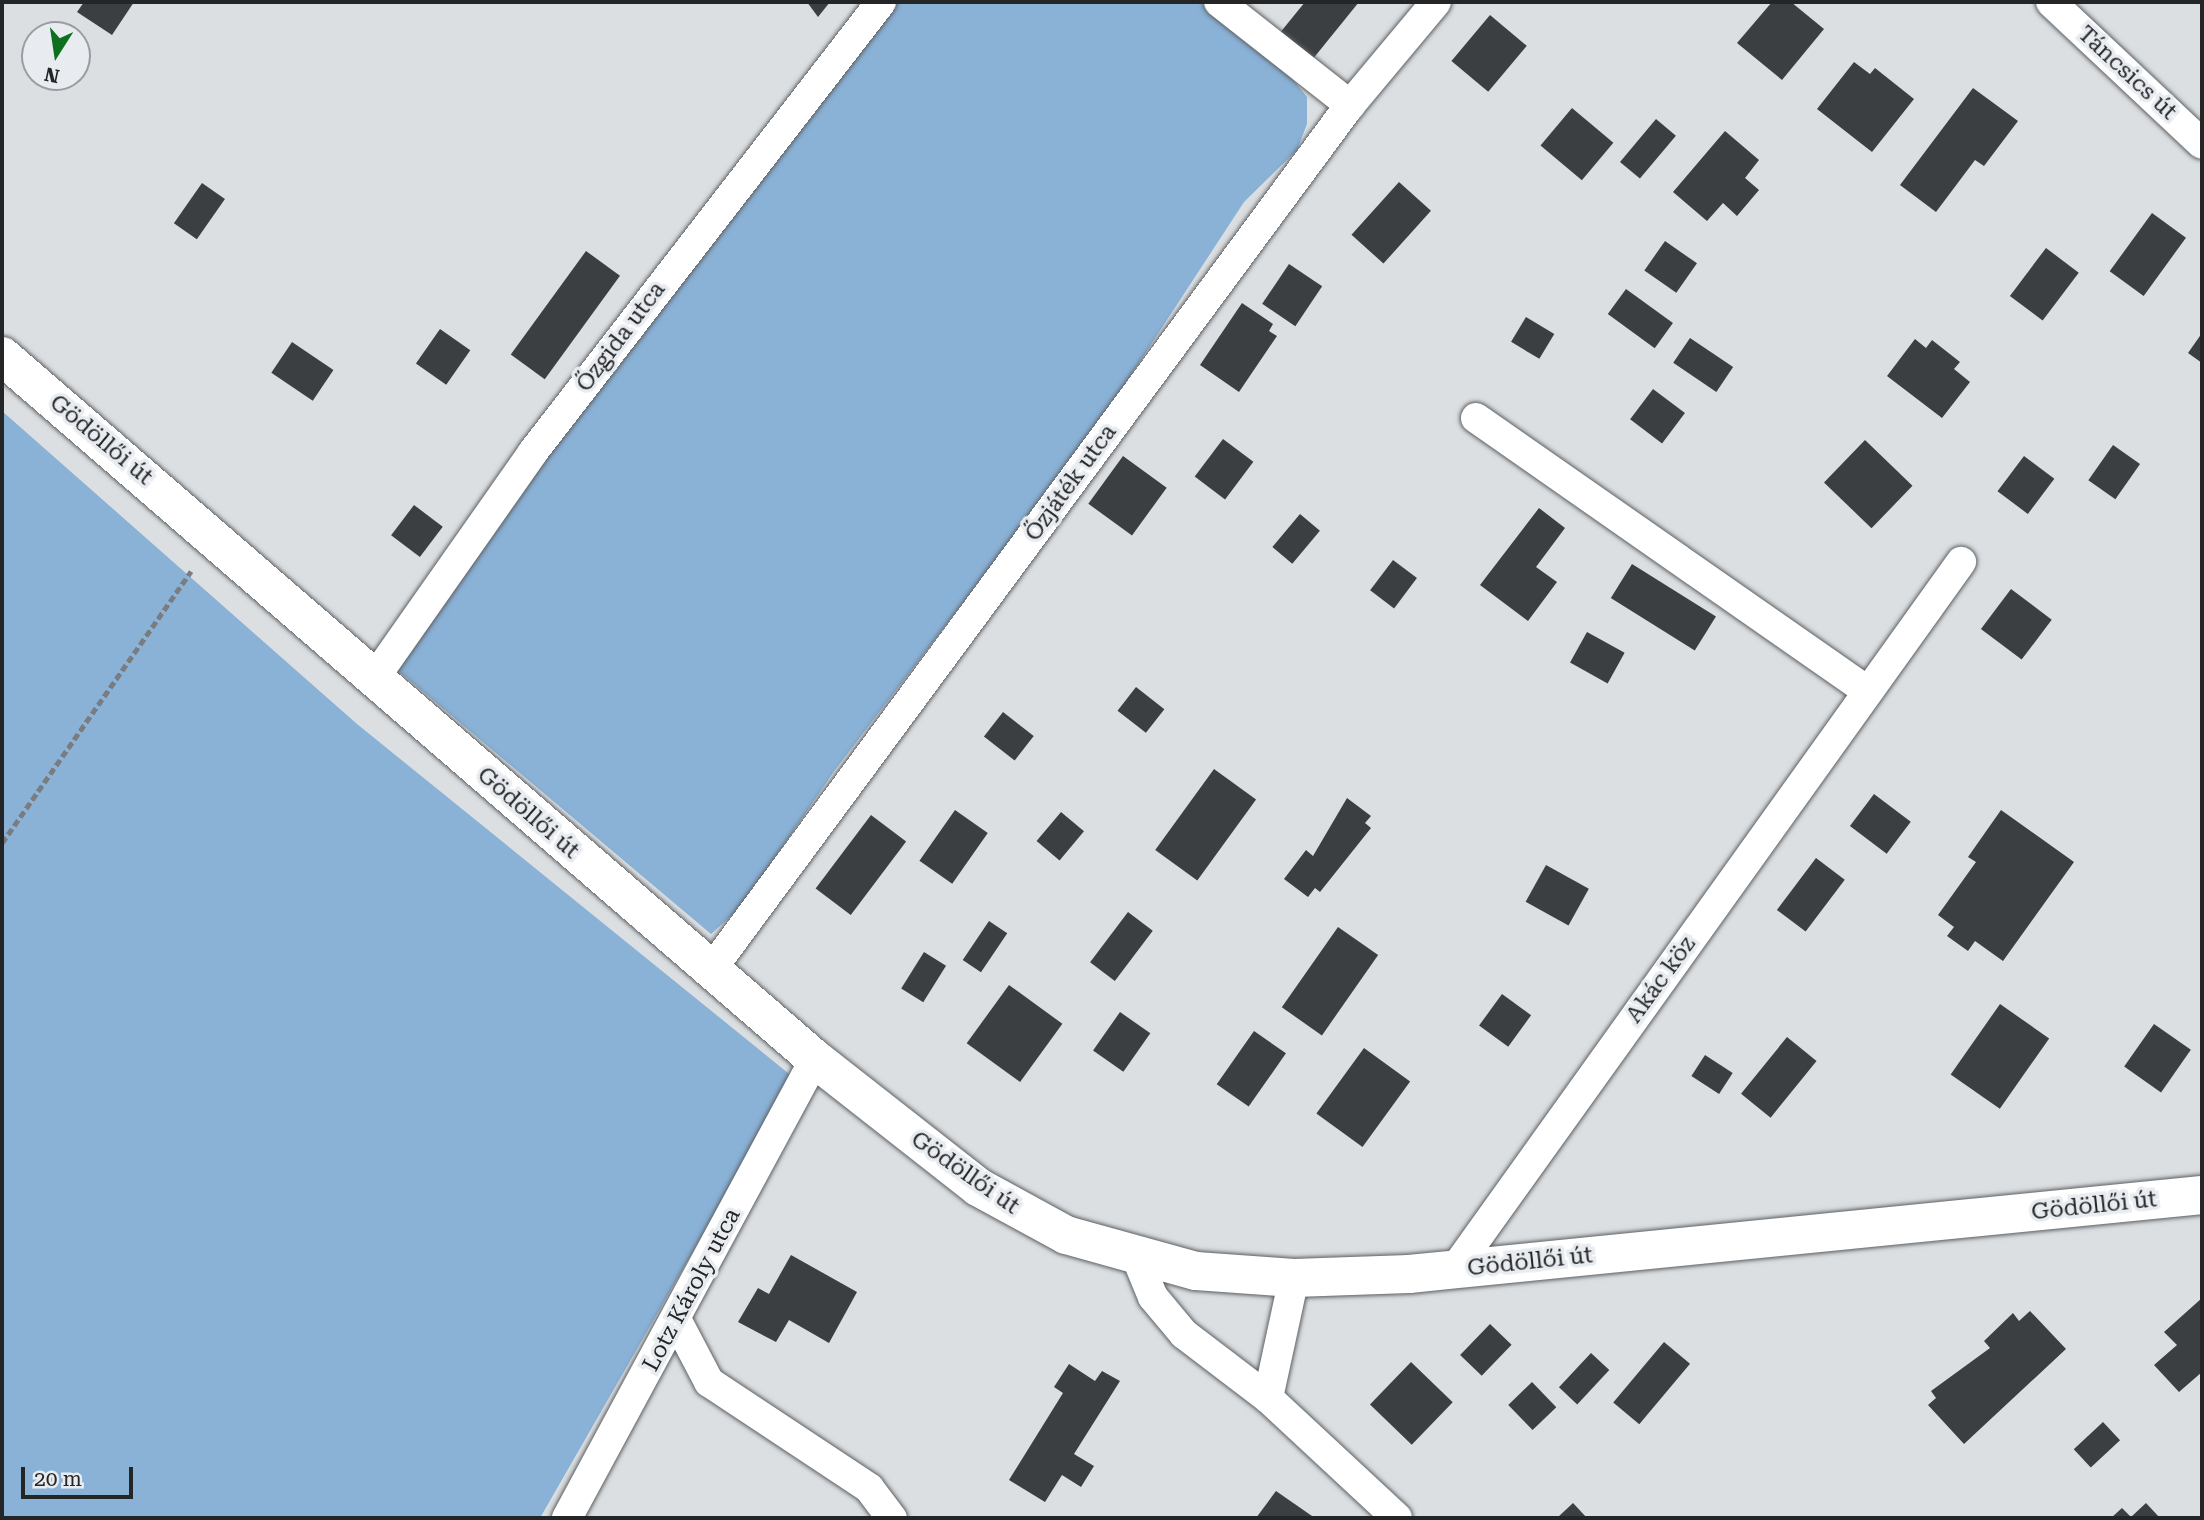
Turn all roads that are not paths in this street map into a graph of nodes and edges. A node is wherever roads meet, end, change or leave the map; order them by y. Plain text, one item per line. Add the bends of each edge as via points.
1 (881, 2) edge
2 (1219, 2) edge
3 (1436, 2) edge
4 (2051, 2) edge
5 (1350, 105) junction
6 (2202, 144) edge
7 (2, 356) edge
8 (1476, 418) dead end
9 (1961, 562) dead end
10 (373, 680) junction
11 (1868, 691) junction
12 (711, 970) junction
13 (815, 1059) junction
14 (2202, 1195) edge
15 (1136, 1256) junction
16 (1454, 1270) junction
17 (1294, 1278) junction
18 (677, 1321) junction
19 (1268, 1398) junction
20 (567, 1518) edge
21 (892, 1518) edge
22 (1397, 1518) edge

1 - 10 street, Őzgida utca via 533,452
2 - 5 street
3 - 5 street, Őzjáték utca
4 - 6 street, Táncsics út
5 - 12 street, Őzjáték utca
7 - 10 main road, Gödöllői út via 219,538
8 - 11 street
9 - 11 street, Akác köz
10 - 12 main road, Gödöllői út
11 - 16 street, Akác köz
12 - 13 main road, Gödöllői út
13 - 15 main road, Gödöllői út via 978,1187 1066,1235
13 - 18 street, Lotz Károly utca
14 - 16 main road, Gödöllői út
15 - 17 main road, Gödöllői út via 1196,1271
15 - 19 street via 1153,1297 1184,1334
16 - 17 main road, Gödöllői út
17 - 19 street
18 - 20 street, Lotz Károly utca
18 - 21 street via 709,1382 869,1488
19 - 22 street

